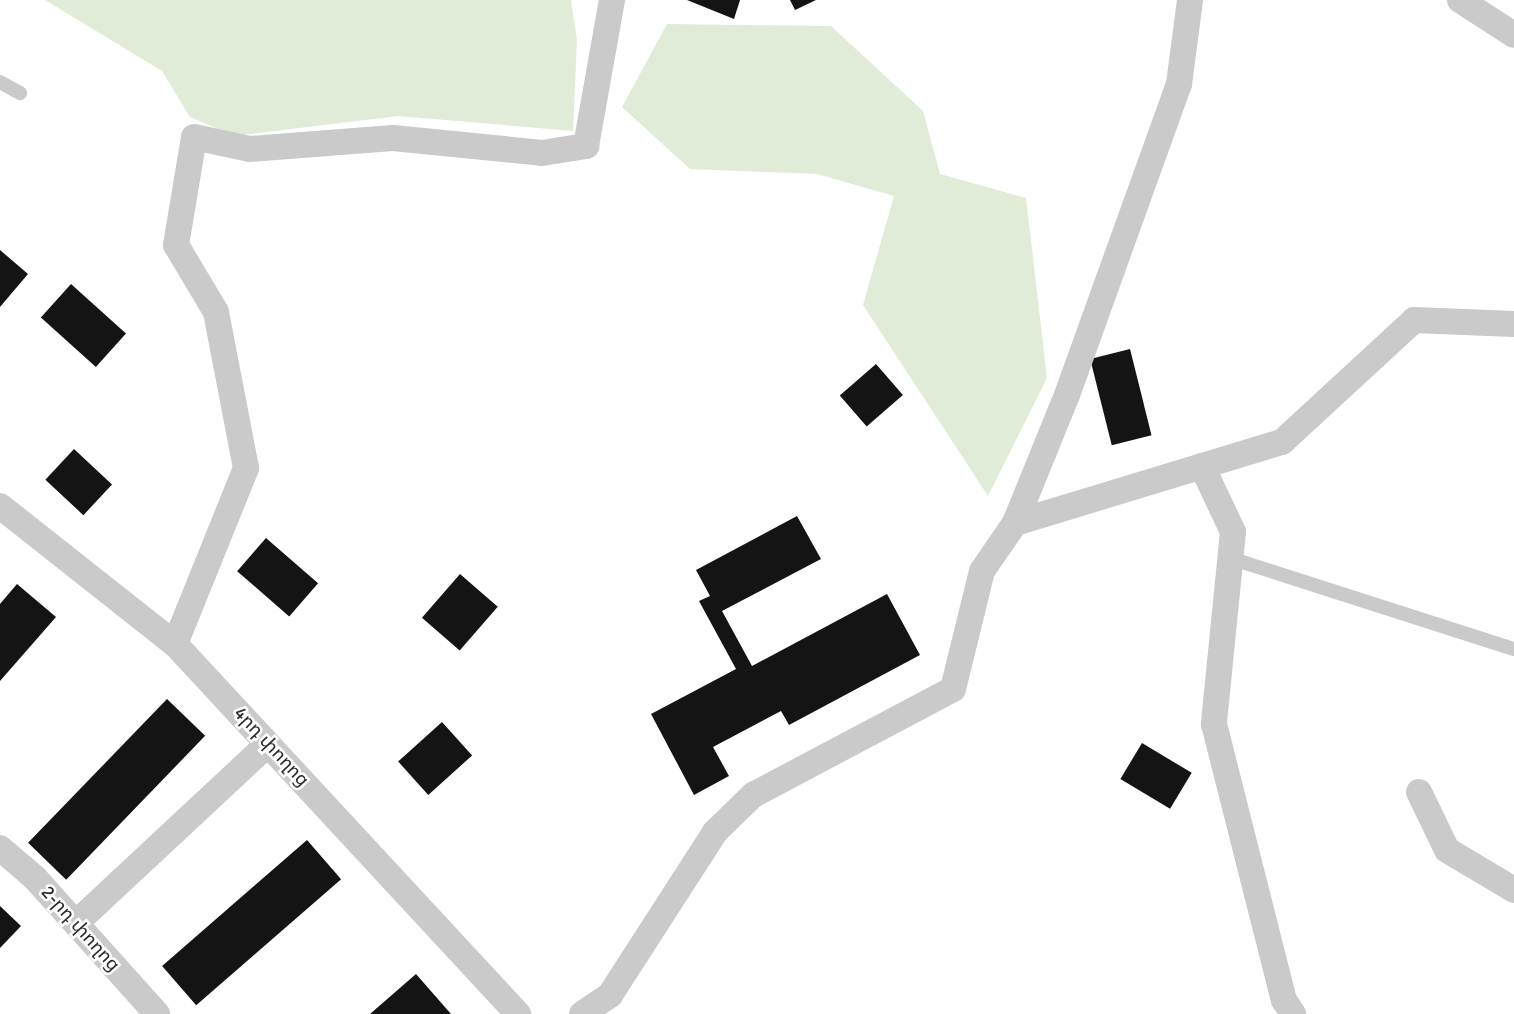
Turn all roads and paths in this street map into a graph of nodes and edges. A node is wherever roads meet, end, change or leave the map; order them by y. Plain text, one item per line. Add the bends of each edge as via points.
1 (612, 0) edge
2 (1190, 0) edge
3 (1460, 0) edge
4 (1514, 35) edge
5 (0, 82) edge
6 (20, 93) dead end
7 (1514, 324) edge
8 (1202, 466) junction
9 (0, 506) edge
10 (1015, 523) junction
11 (1230, 558) junction
12 (175, 644) junction
13 (1514, 649) edge
14 (268, 744) junction
15 (1419, 792) dead end
16 (0, 848) edge
17 (1514, 890) edge
18 (76, 923) junction
19 (157, 1014) edge
20 (518, 1014) edge
21 (582, 1014) edge
22 (1293, 1014) edge

1 - 12 street via 586,146 542,153 393,138 250,149 194,137 176,244 216,312 246,468
2 - 10 street via 1179,84 1067,395
3 - 4 street
5 - 6 lane
7 - 8 street via 1414,320 1282,442
8 - 10 street
8 - 11 street via 1233,532
9 - 12 street, 4րդ փողոց
10 - 21 street via 982,571 953,689 753,795 715,832 610,995
11 - 13 lane
11 - 22 street via 1214,724 1284,1000
12 - 14 street, 4րդ փողոց
14 - 18 street
14 - 20 street, 4րդ փողոց
15 - 17 street via 1447,850
16 - 18 street, 2-րդ փողոց
18 - 19 street, 2-րդ փողոց

